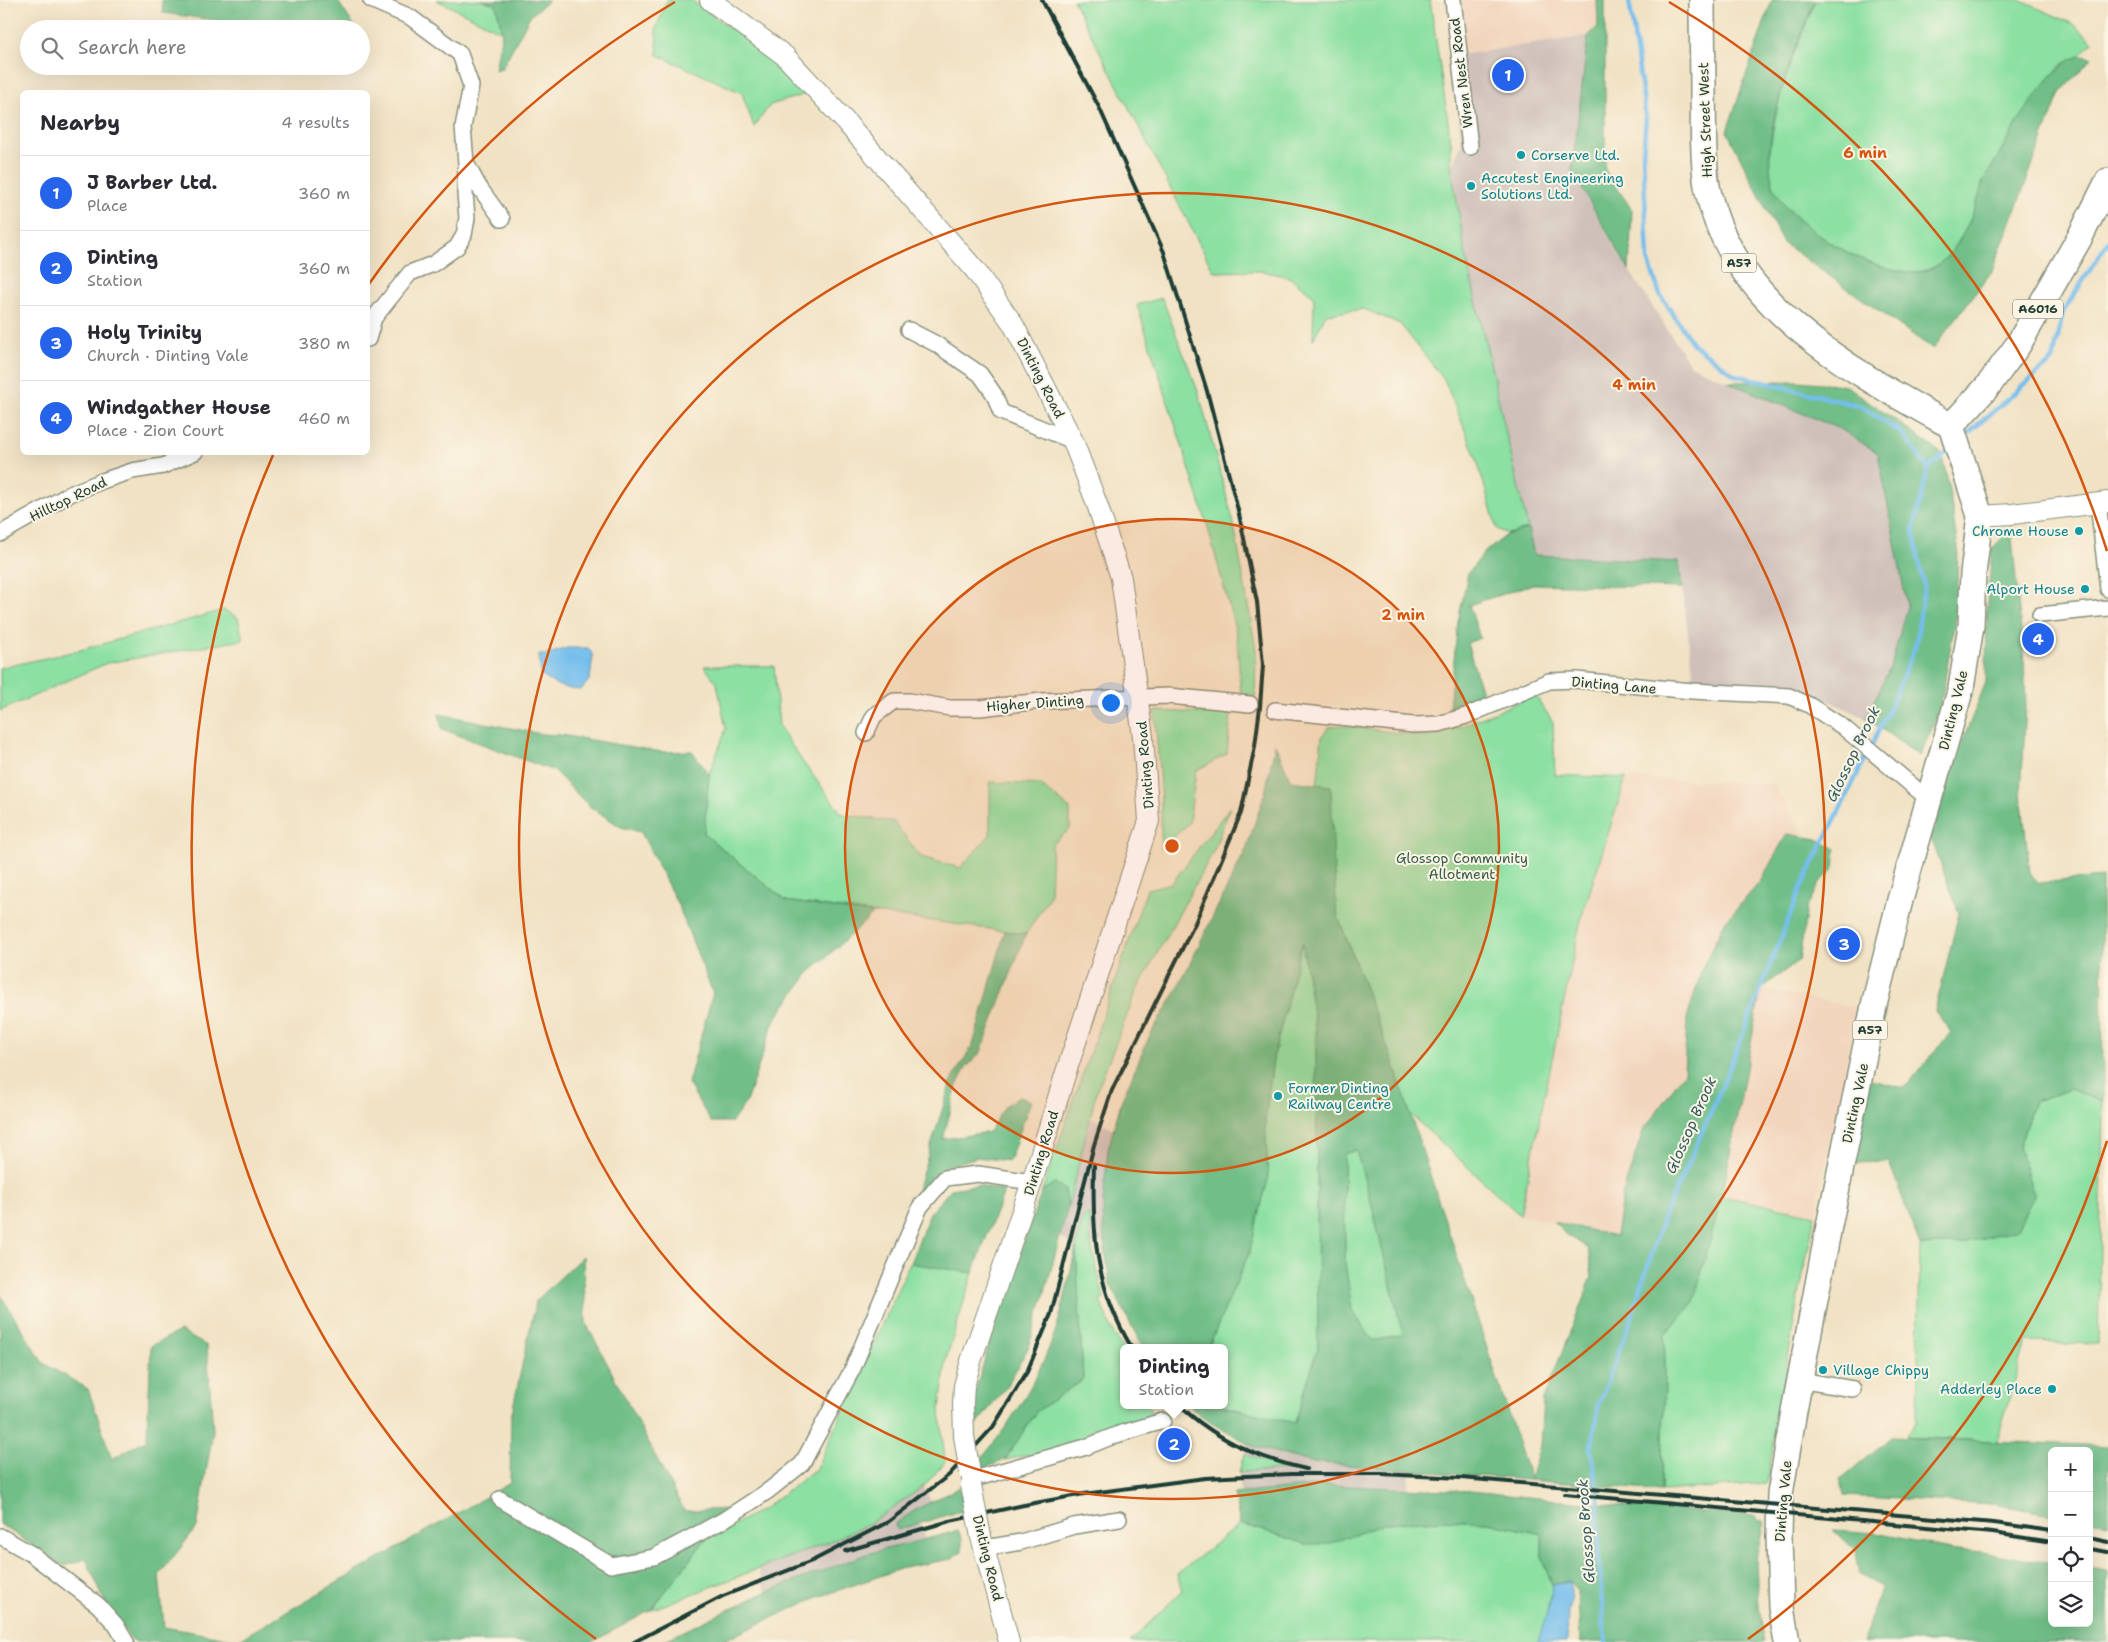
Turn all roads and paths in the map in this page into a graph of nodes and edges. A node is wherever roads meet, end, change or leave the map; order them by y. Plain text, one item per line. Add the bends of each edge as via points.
1 (371, 0) edge
2 (710, 0) edge
3 (1453, 0) edge
4 (1702, 0) edge
5 (1470, 147) dead end
6 (466, 163) junction
7 (2108, 181) edge
8 (502, 219) dead end
9 (909, 330) dead end
10 (370, 333) edge
11 (1950, 426) junction
12 (1073, 441) junction
13 (188, 455) edge
14 (2103, 502) edge
15 (1980, 516) junction
16 (0, 534) edge
17 (2108, 589) edge
18 (2108, 608) edge
19 (2040, 615) dead end
20 (1138, 698) junction
21 (1250, 704) dead end
22 (1275, 710) dead end
23 (866, 733) dead end
24 (1928, 799) junction
25 (1032, 1182) junction
26 (1800, 1380) junction
27 (1853, 1390) dead end
28 (1163, 1421) dead end
29 (970, 1479) junction
30 (500, 1498) dead end
31 (1119, 1519) dead end
32 (0, 1536) edge
33 (983, 1542) junction
34 (126, 1642) edge
35 (1009, 1642) edge
36 (1787, 1642) edge

1 - 6 street via 410,17 460,54 471,86 463,128
2 - 12 street, Dinting Road via 785,56 975,270 1013,324
3 - 5 street, Wren Nest Road
4 - 11 main road, High Street West / A57 via 1703,151 1708,187 1727,243 1758,288 1809,338
6 - 8 street
6 - 10 street via 467,218 464,235 457,247 433,264 410,273 374,318
7 - 11 main road, A6016 via 2018,345 1988,386
9 - 12 street via 980,374 1002,412
11 - 15 main road, Dinting Vale / A57
12 - 20 street, Dinting Road via 1121,578
13 - 16 street, Hilltop Road via 163,466 132,471 70,494
14 - 15 street
14 - 17 street
15 - 24 main road, Dinting Vale / A57 via 1971,626 1961,688
18 - 19 street
20 - 21 street, Higher Dinting via 1169,696
20 - 23 street, Higher Dinting via 1041,701 980,708 950,708 894,700 874,716
20 - 25 street, Dinting Road via 1149,821
22 - 24 street, Dinting Lane via 1414,725 1438,724 1466,716 1549,681 1576,680 1789,696 1809,705 1852,735
24 - 26 main road, Dinting Vale / A57 via 1875,1002
25 - 29 street, Dinting Road, bridge via 964,1386 964,1436
25 - 30 street via 978,1174 946,1178 920,1207 853,1368 802,1464 768,1492 722,1521 654,1557 611,1565
26 - 27 street
26 - 36 main road, Dinting Vale / A57 via 1780,1494 1779,1576
28 - 29 street
29 - 33 street, Dinting Road, bridge
31 - 33 street via 1074,1526 1021,1542
32 - 34 street via 30,1553 98,1605
33 - 35 street, Dinting Road

